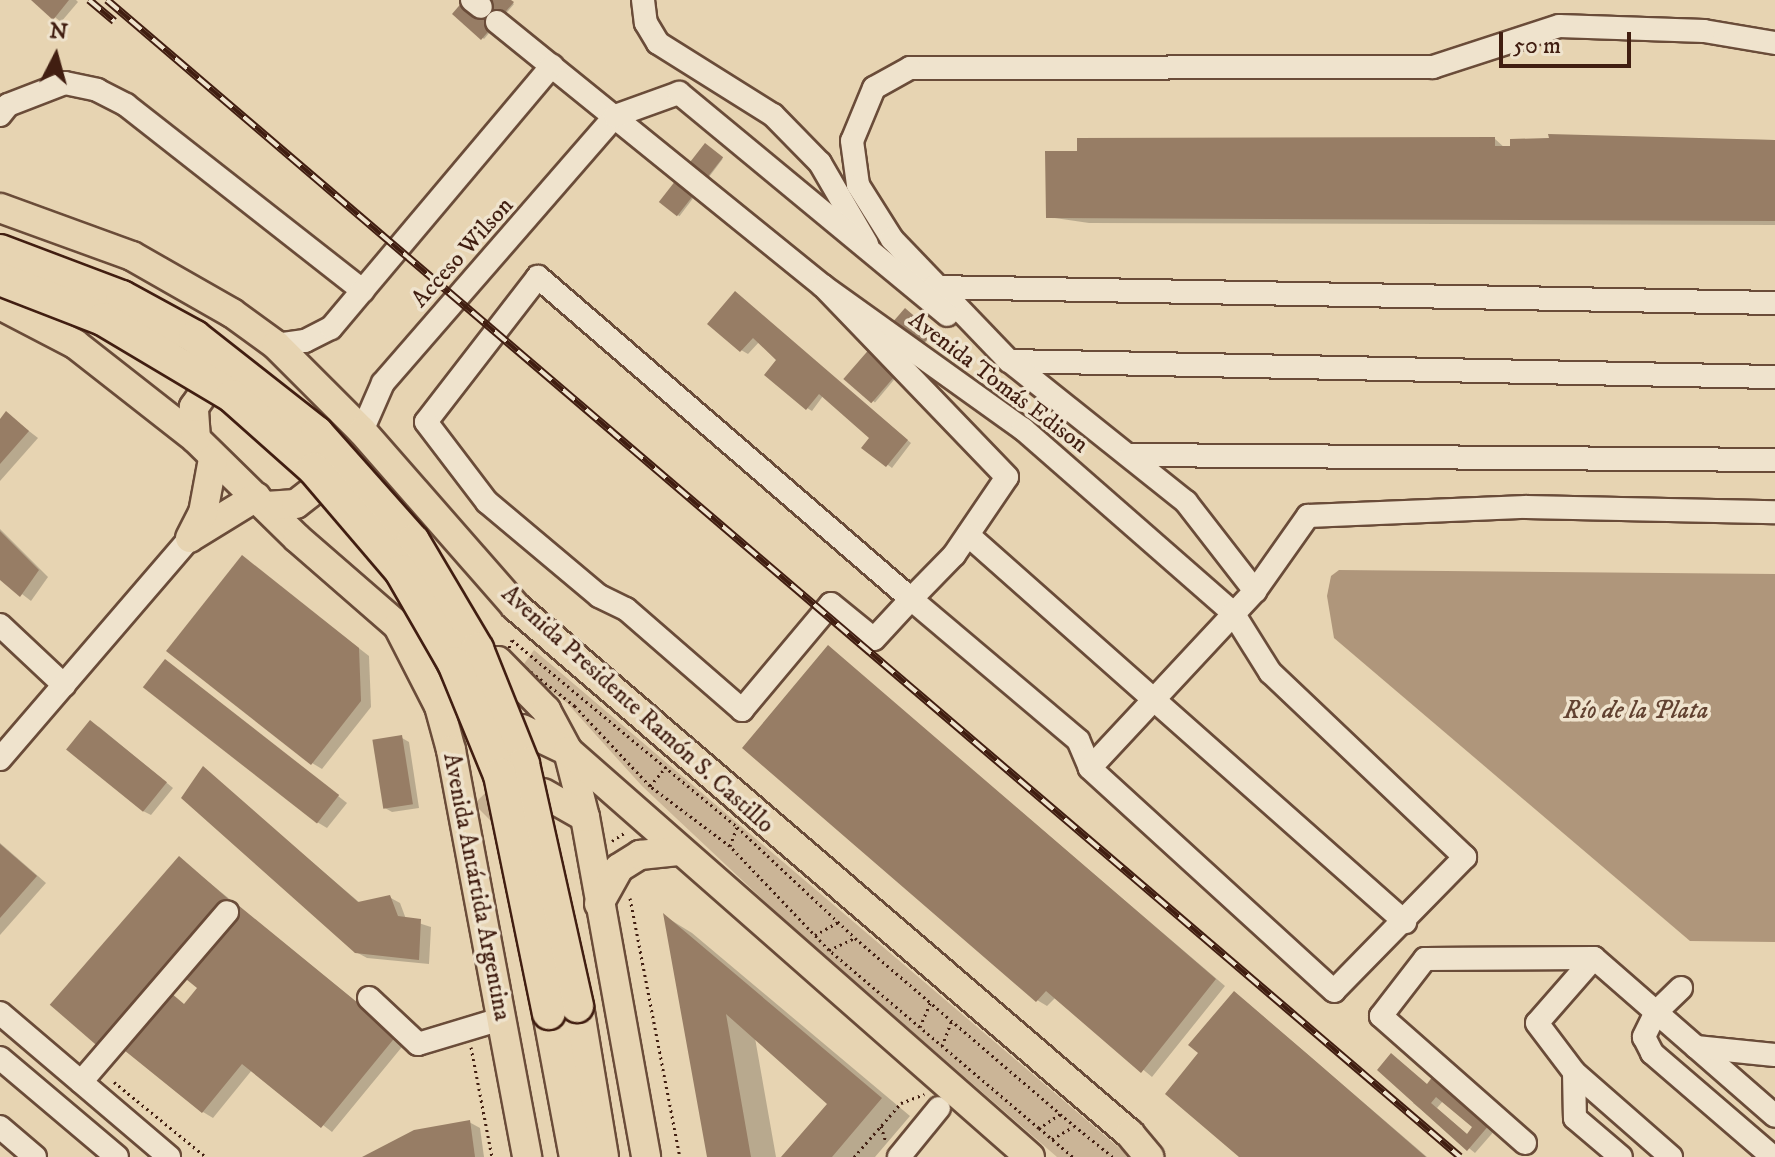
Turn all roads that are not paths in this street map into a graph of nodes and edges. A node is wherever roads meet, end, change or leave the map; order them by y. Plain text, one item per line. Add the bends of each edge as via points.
1 (643, 0) edge
2 (483, 10) edge
3 (1775, 43) edge
4 (552, 66) junction
5 (3, 105) edge
6 (615, 116) junction
7 (0, 208) edge
8 (0, 251) edge
9 (883, 267) junction
10 (0, 279) edge
11 (823, 286) junction
12 (934, 287) junction
13 (363, 291) junction
14 (1775, 303) edge
15 (0, 305) edge
16 (276, 345) junction
17 (1009, 361) junction
18 (1775, 377) edge
19 (203, 394) dead end
20 (362, 431) junction
21 (205, 449) junction
22 (1131, 455) junction
23 (1775, 460) edge
24 (315, 489) dead end
25 (261, 502) junction
26 (1775, 512) edge
27 (968, 535) junction
28 (190, 538) junction
29 (1255, 591) junction
30 (911, 599) junction
31 (1233, 613) junction
32 (0, 625) edge
33 (498, 661) dead end
34 (64, 685) junction
35 (1154, 698) junction
36 (522, 729) dead end
37 (568, 751) junction
38 (0, 759) edge
39 (1090, 768) junction
40 (543, 793) dead end
41 (484, 814) tunnel mouth
42 (585, 817) junction
43 (470, 841) junction
44 (676, 851) junction
45 (599, 904) junction
46 (227, 912) dead end
47 (1405, 922) junction
48 (1594, 958) junction
49 (1681, 988) dead end
50 (369, 998) dead end
51 (563, 1010) junction
52 (1656, 1012) junction
53 (0, 1013) edge
54 (501, 1019) junction
55 (1696, 1047) junction
56 (1775, 1055) edge
57 (0, 1058) edge
58 (1574, 1072) junction
59 (81, 1082) junction
60 (939, 1108) dead end
61 (1775, 1116) edge
62 (0, 1127) edge
63 (1525, 1143) dead end
64 (595, 1152) edge
65 (35, 1157) edge
66 (117, 1157) edge
67 (169, 1157) edge
68 (527, 1157) edge
69 (646, 1157) edge
70 (899, 1157) edge
71 (1030, 1157) edge
72 (1149, 1157) edge
73 (1621, 1157) edge
74 (1671, 1157) edge
75 (1773, 1157) edge

1 - 9 street via 646,23 658,43 773,115 820,163
2 - 4 street, Avenida Tomás Edison
3 - 12 street via 1704,31 1559,26 1433,67 910,68 874,88 852,141 858,185 892,239
4 - 6 street, Avenida Tomás Edison
4 - 13 street, Acceso Wilson
5 - 13 street via 65,83 97,90 126,105
6 - 9 street via 679,93
6 - 11 street, Avenida Tomás Edison
6 - 20 street, Acceso Wilson via 383,383
7 - 16 main road, Avenida Presidente Ramón S. Castillo via 132,256 232,313
8 - 51 highway, bridge via 122,297 195,337 317,433 413,541 477,649 523,764
9 - 17 street
10 - 51 highway, bridge via 103,319 232,396 314,469 401,571 454,663 500,775
11 - 27 street via 1007,477
11 - 31 street, Avenida Tomás Edison via 1023,429
12 - 14 street
12 - 17 street
13 - 16 street, Acceso Wilson via 331,328 305,341
15 - 21 main road via 75,344
16 - 20 main road, Avenida Presidente Ramón S. Castillo
17 - 18 street
17 - 22 street
19 - 21 main road via 191,424
20 - 72 main road, Avenida Presidente Ramón S. Castillo via 527,616 1130,1134
21 - 25 main road
21 - 28 main road via 203,513
22 - 23 street
22 - 29 street via 1186,502
24 - 25 main road via 296,504
25 - 28 main road
25 - 43 main road, Avenida Antártida Argentina via 407,634 439,706
26 - 29 street via 1526,507 1308,516
27 - 30 street
27 - 35 street
28 - 34 street
29 - 31 street
30 - 30 street via 538,277 426,422 487,502 599,596 626,609 742,710 831,604 874,639
30 - 39 street via 1078,740
31 - 35 street
31 - 47 street, Avenida Tomás Edison via 1270,672 1465,857
32 - 34 street
33 - 37 main road via 546,710
34 - 38 street
35 - 39 street
35 - 47 street
36 - 37 main road
37 - 42 main road
37 - 44 main road
39 - 47 street via 1334,991
40 - 42 main road
41 - 43 main road
42 - 45 main road
43 - 54 main road, Avenida Antártida Argentina
44 - 45 main road via 640,855 619,868
44 - 71 main road
45 - 69 main road
46 - 59 street
48 - 52 street
48 - 58 street via 1537,1023
48 - 63 street via 1425,959 1381,1016
49 - 52 street
50 - 54 street via 411,1042
51 - 64 highway
52 - 55 street
52 - 75 street via 1644,1037 1652,1053
53 - 59 street
54 - 68 main road, Avenida Antártida Argentina
55 - 56 street
55 - 61 street
57 - 66 street
58 - 73 street via 1575,1118
58 - 74 street
59 - 67 street
60 - 70 street
62 - 65 street

